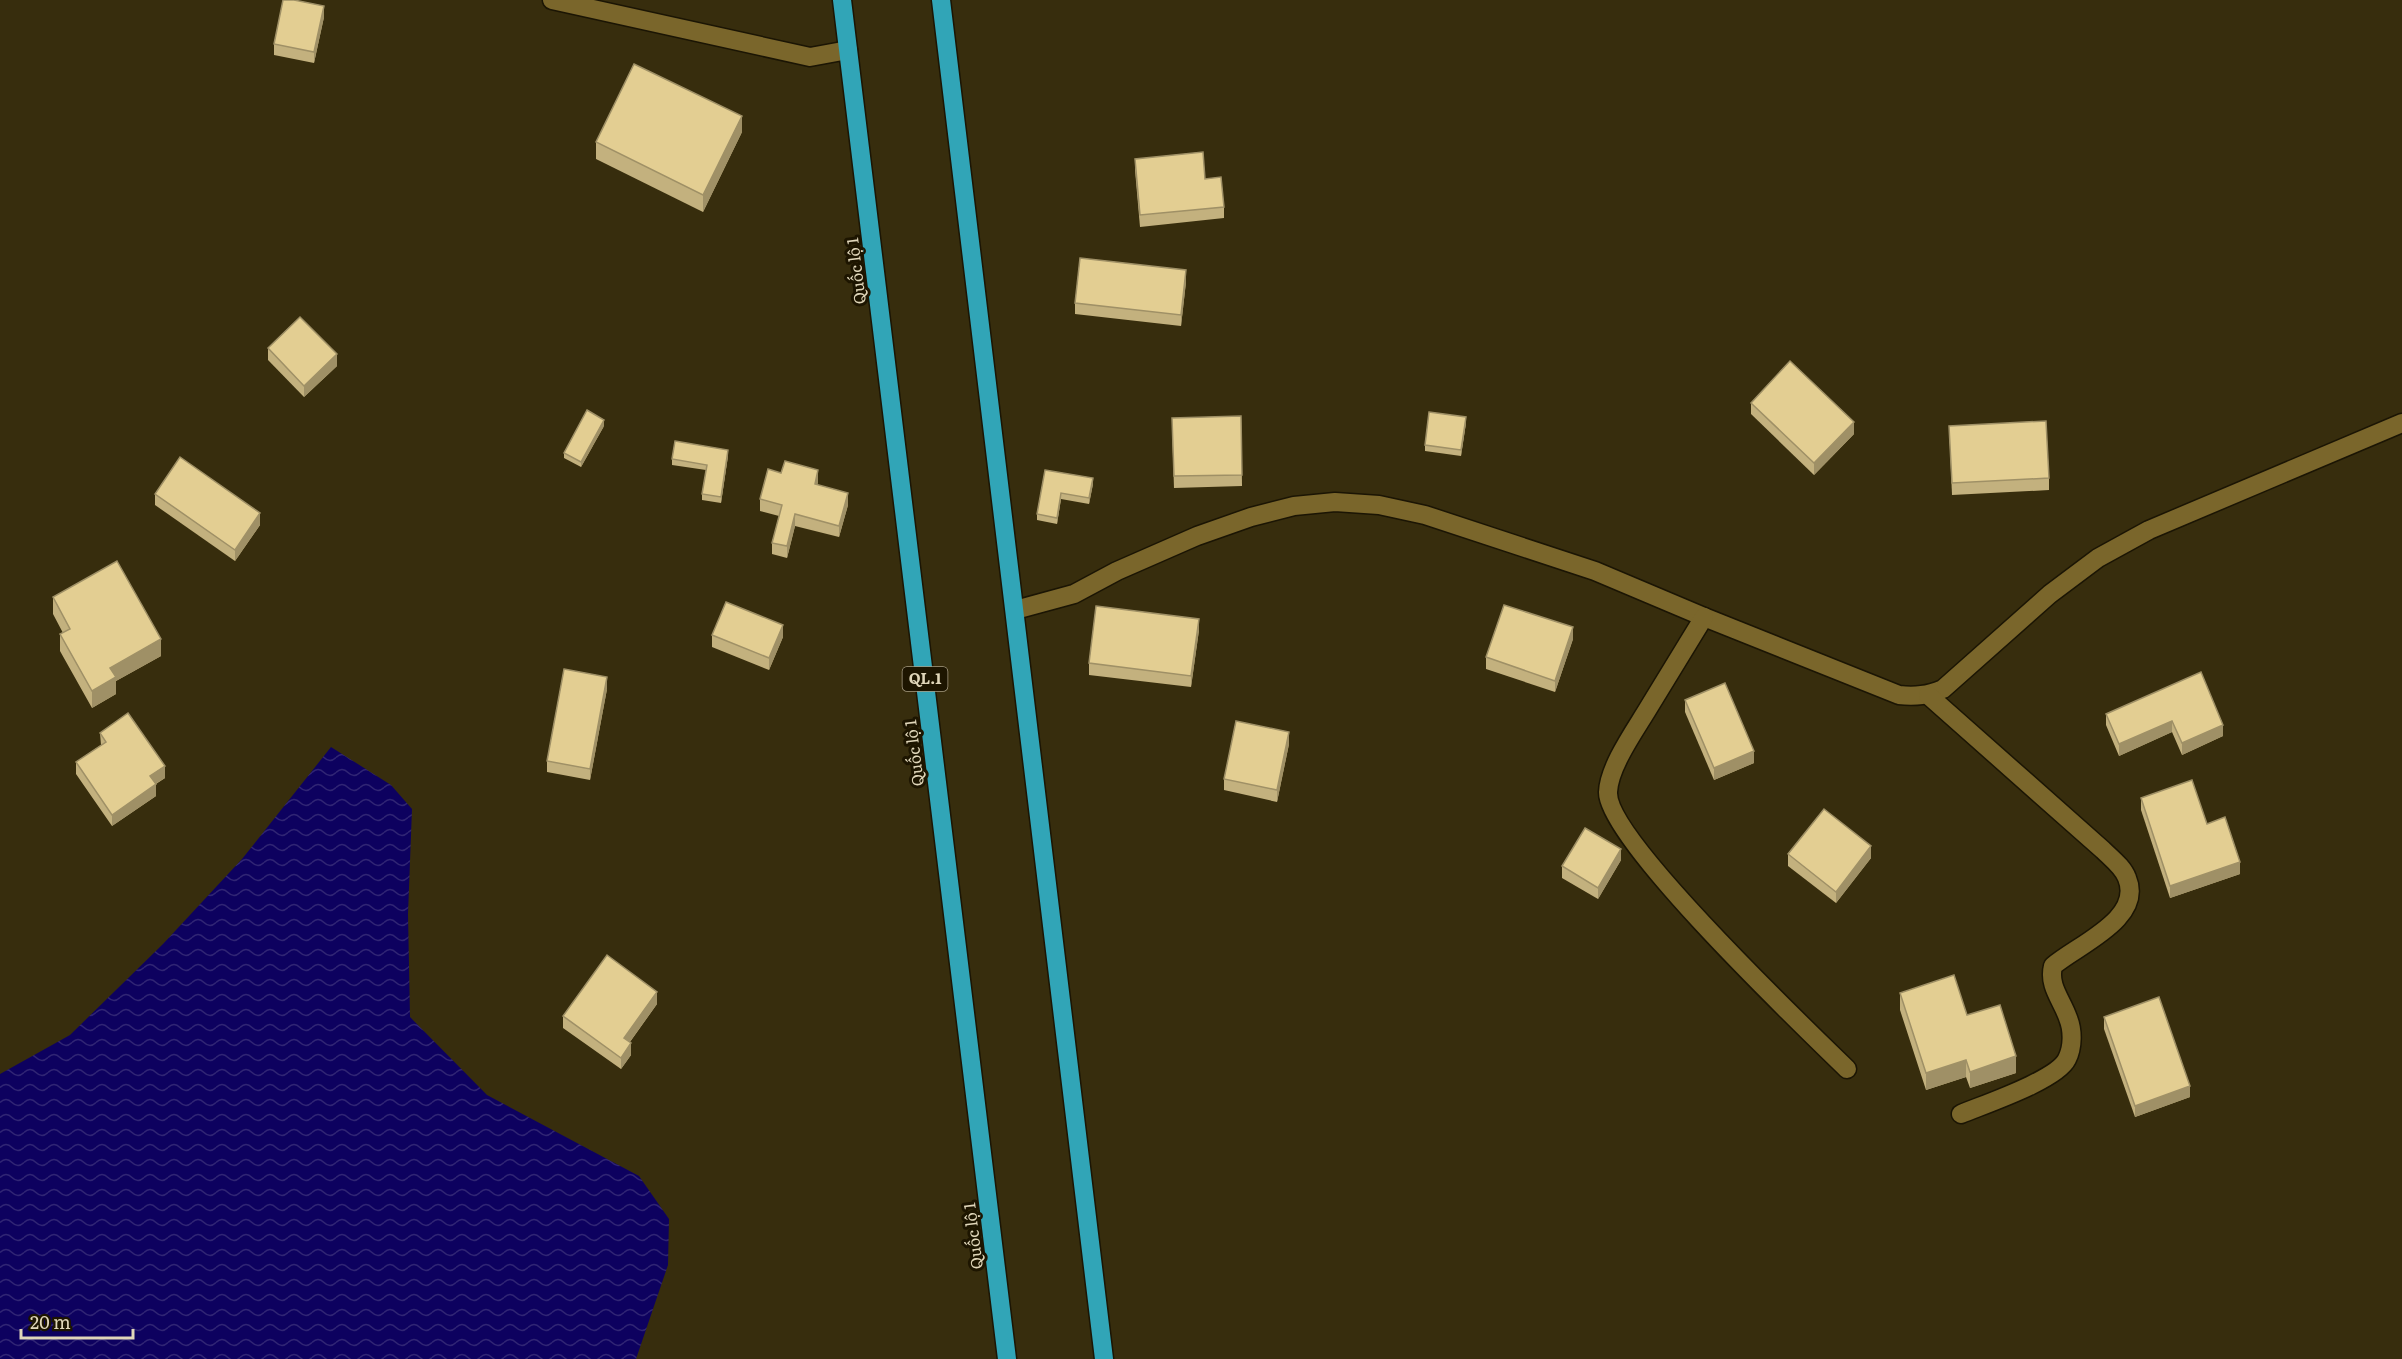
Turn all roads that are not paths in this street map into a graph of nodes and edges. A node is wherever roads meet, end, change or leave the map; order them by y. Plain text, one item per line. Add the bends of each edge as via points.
1 (552, 0) edge
2 (842, 0) edge
3 (941, 0) edge
4 (848, 50) junction
5 (2402, 423) edge
6 (1014, 610) junction
7 (1704, 617) junction
8 (1928, 695) junction
9 (1847, 1069) dead end
10 (1961, 1114) dead end
11 (1007, 1359) edge
12 (1104, 1359) edge

1 - 4 street via 810,57
2 - 4 highway, Quốc lộ 1 / QL.1
3 - 6 highway
4 - 11 highway, Quốc lộ 1 / QL.1
5 - 8 street via 2149,530 2098,558 2050,594 1943,689
6 - 7 street via 1074,594 1197,536 1251,517 1294,506 1335,502 1379,505 1425,515 1595,571
6 - 12 highway
7 - 8 street via 1899,695
7 - 9 street via 1624,748 1612,775 1610,807 1641,853 1707,928
8 - 10 street via 2103,850 2127,877 2130,891 2128,904 2119,918 2053,966 2053,985 2072,1034 2067,1060 2047,1077

